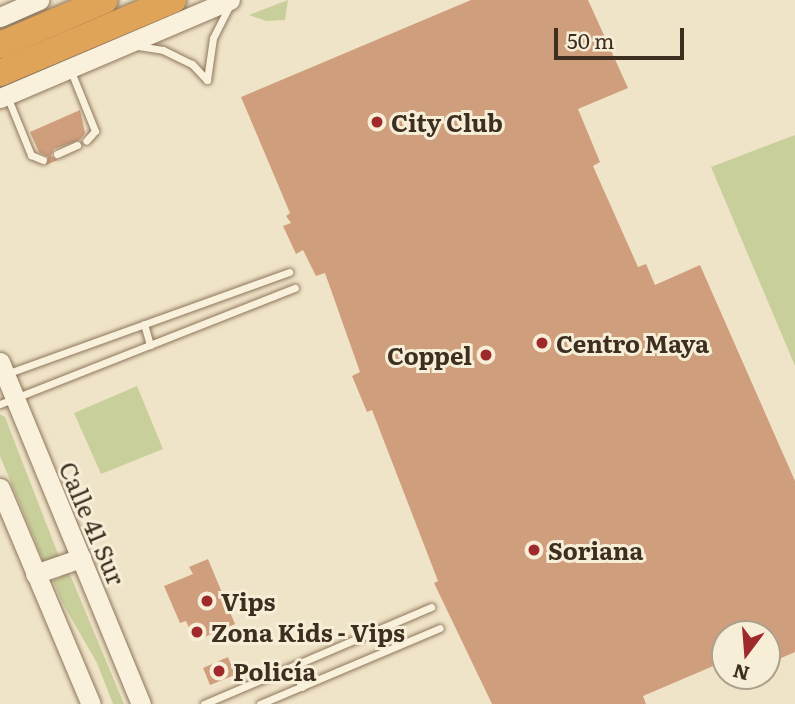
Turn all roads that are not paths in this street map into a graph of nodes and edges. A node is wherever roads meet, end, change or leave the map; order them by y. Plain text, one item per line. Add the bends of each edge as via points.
1 (39, 0) edge
2 (105, 0) edge
3 (173, 0) edge
4 (232, 0) edge
5 (0, 17) edge
6 (126, 44) junction
7 (0, 45) edge
8 (70, 68) junction
9 (2, 89) edge
10 (86, 141) dead end
11 (77, 145) dead end
12 (57, 154) dead end
13 (43, 160) dead end
14 (289, 272) dead end
15 (295, 288) dead end
16 (144, 324) junction
17 (150, 345) junction
18 (2, 371) edge
19 (8, 401) edge
20 (0, 488) edge
21 (81, 558) junction
22 (35, 574) junction
23 (431, 607) dead end
24 (440, 628) dead end
25 (293, 669) junction
26 (302, 687) junction
27 (92, 704) edge
28 (141, 704) edge
29 (204, 704) edge
30 (260, 704) edge

1 - 5 main road
2 - 7 highway
3 - 9 highway
4 - 6 main road
4 - 6 lane via 213,38 207,80 192,64 163,50
6 - 8 main road
8 - 9 main road
8 - 10 lane via 94,131
9 - 13 lane via 31,155
11 - 12 lane
14 - 16 lane
15 - 17 lane
16 - 17 lane
16 - 18 lane
17 - 19 lane
18 - 19 main road, Calle 41 Sur
19 - 21 main road, Calle 41 Sur
20 - 22 main road
21 - 22 main road
21 - 28 main road, Calle 41 Sur
22 - 27 main road
23 - 25 lane
24 - 26 lane
25 - 26 lane
25 - 29 lane
26 - 30 lane

